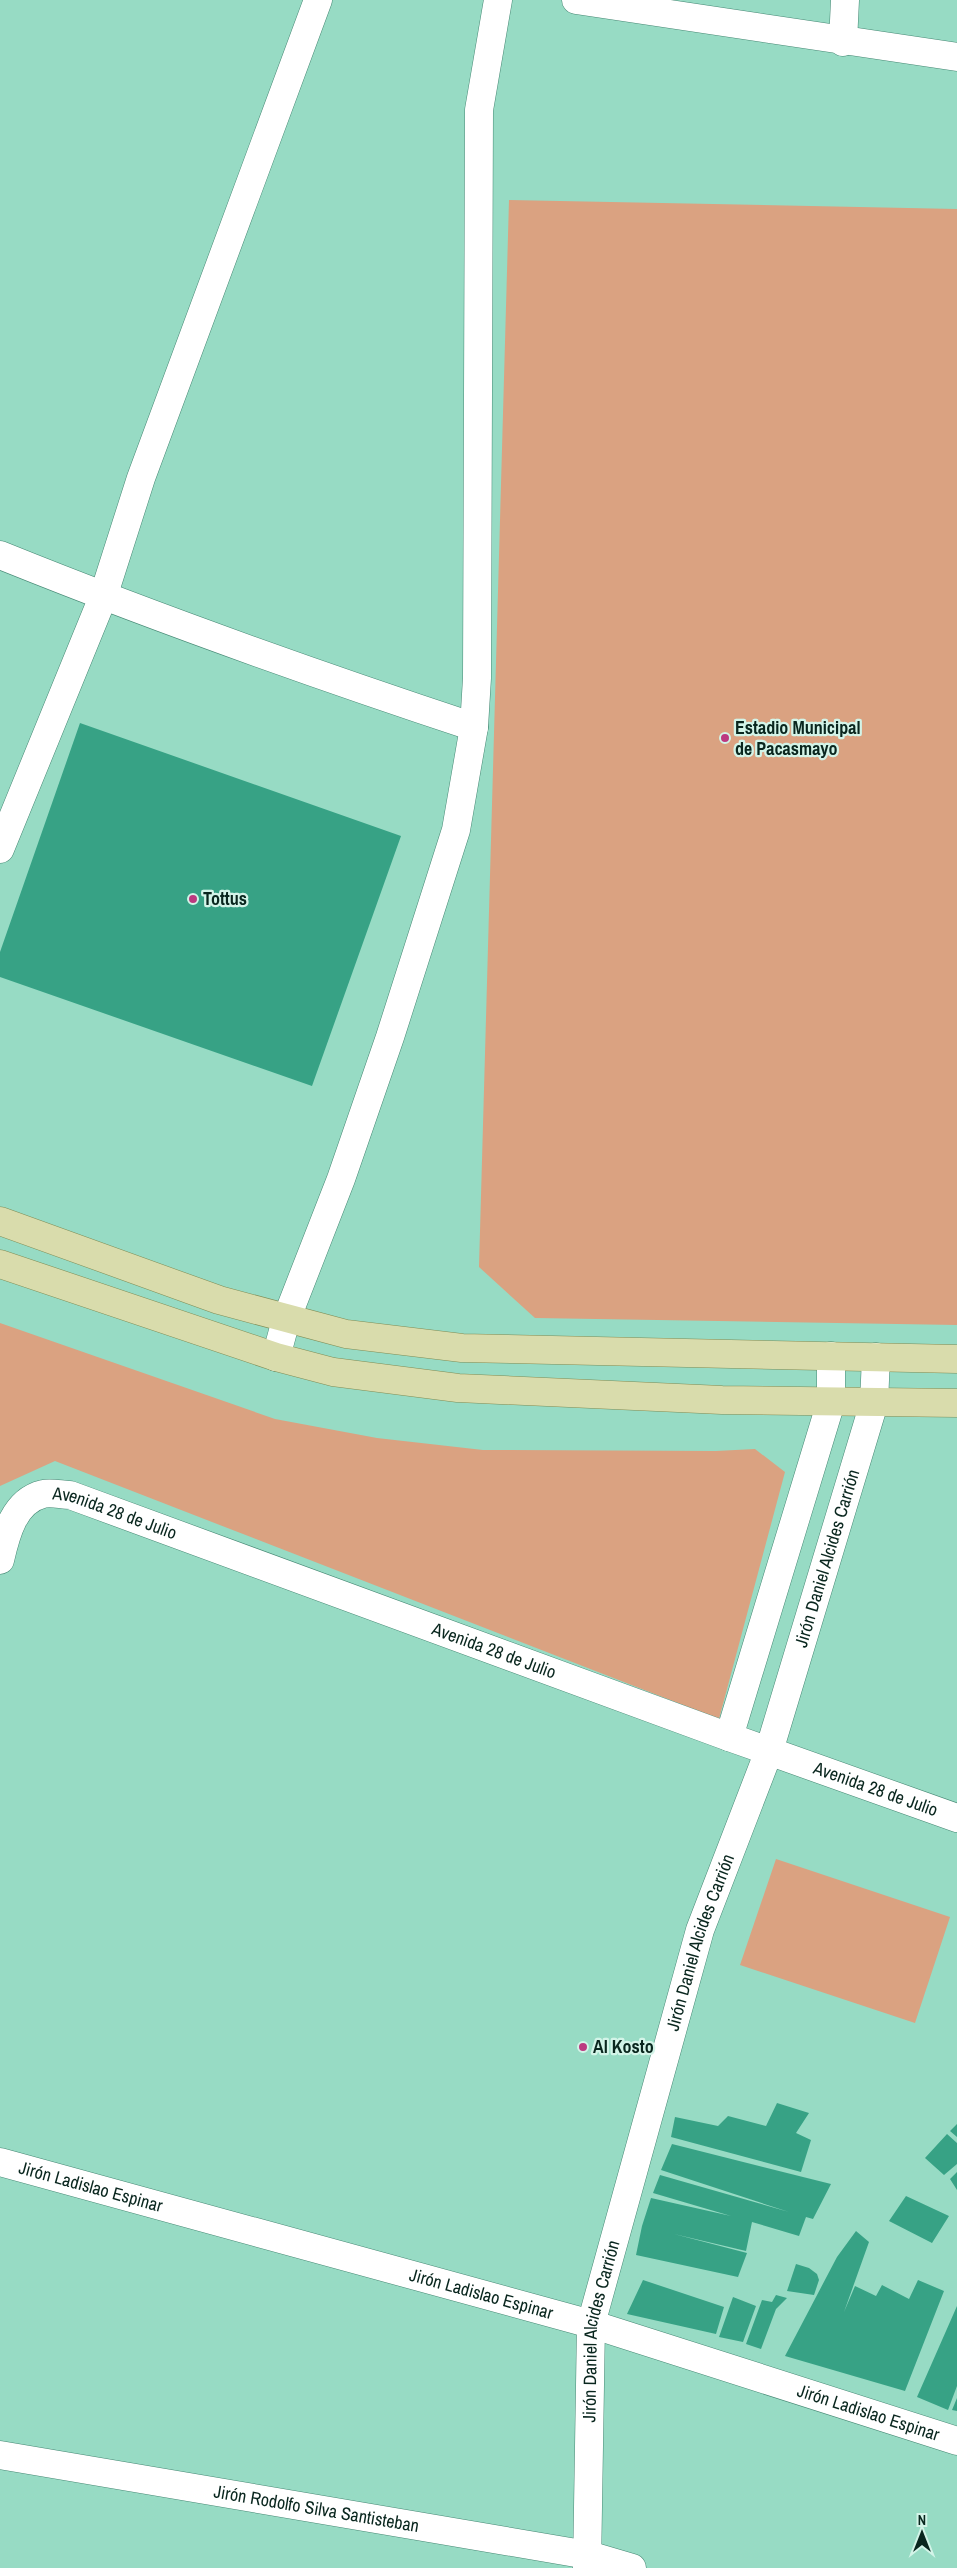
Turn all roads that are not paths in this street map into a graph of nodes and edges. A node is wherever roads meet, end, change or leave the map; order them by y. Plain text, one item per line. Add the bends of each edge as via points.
1 (318, 0) edge
2 (498, 0) edge
3 (576, 0) edge
4 (845, 0) edge
5 (843, 42) junction
6 (957, 57) edge
7 (0, 555) edge
8 (103, 597) junction
9 (474, 727) junction
10 (0, 849) edge
11 (0, 1221) edge
12 (0, 1264) edge
13 (286, 1320) junction
14 (831, 1356) junction
15 (276, 1357) junction
16 (876, 1357) junction
17 (957, 1359) edge
18 (831, 1402) junction
19 (874, 1403) junction
20 (957, 1403) edge
21 (0, 1560) edge
22 (729, 1737) junction
23 (769, 1751) junction
24 (957, 1818) edge
25 (0, 2162) edge
26 (591, 2324) junction
27 (957, 2441) edge
28 (0, 2455) edge
29 (588, 2561) edge
30 (632, 2568) edge

1 - 8 street via 141,478
2 - 9 street via 478,110 477,678
3 - 5 street
4 - 5 street
5 - 6 street
7 - 8 street
8 - 9 street via 308,672
8 - 10 street
9 - 13 street via 453,839 390,1037
11 - 13 main road via 219,1300
12 - 15 main road
13 - 14 main road via 346,1334 462,1348
13 - 15 street
14 - 16 main road
14 - 18 street
15 - 18 main road via 333,1372 458,1388
16 - 17 main road
16 - 19 street, Jirón Daniel Alcides Carrión
18 - 19 main road
18 - 22 street
19 - 20 main road
19 - 23 street, Jirón Daniel Alcides Carrión
21 - 22 street, Avenida 28 de Julio via 13,1520 32,1498 44,1494 70,1495
22 - 23 street, Avenida 28 de Julio
23 - 24 street, Avenida 28 de Julio
23 - 26 street, Jirón Daniel Alcides Carrión via 700,1930
25 - 26 street, Jirón Ladislao Espinar
26 - 27 street, Jirón Ladislao Espinar
26 - 29 street, Jirón Daniel Alcides Carrión
28 - 29 street, Jirón Rodolfo Silva Santisteban
29 - 30 street, Jirón Rodolfo Silva Santisteban

